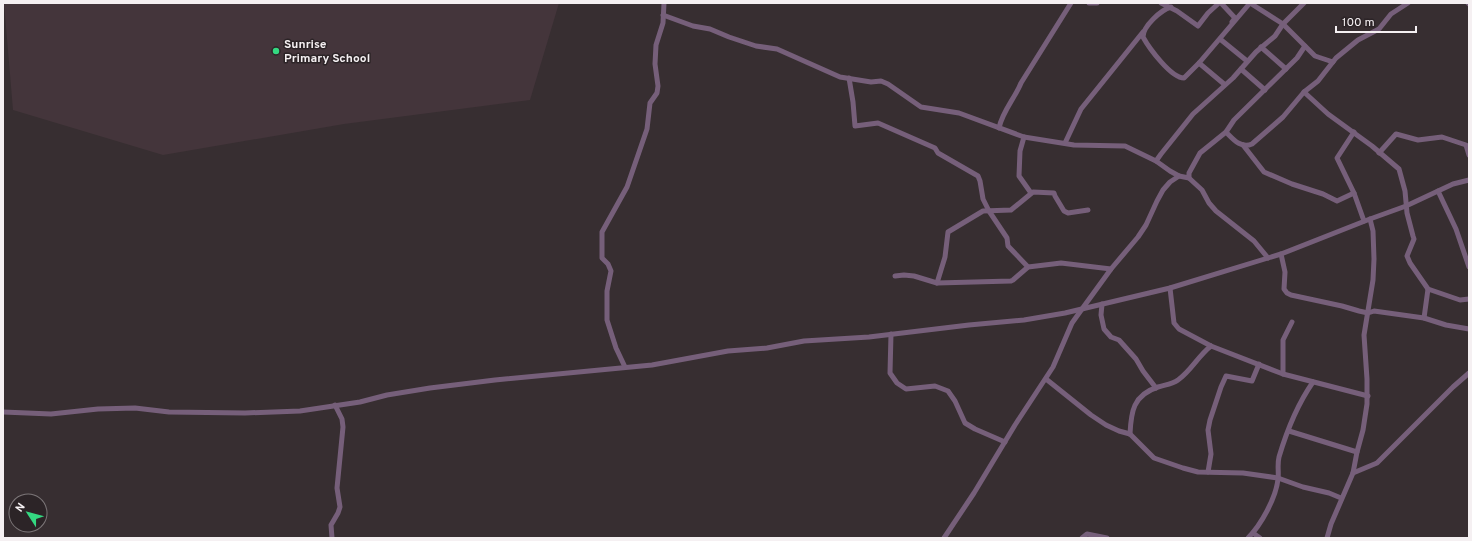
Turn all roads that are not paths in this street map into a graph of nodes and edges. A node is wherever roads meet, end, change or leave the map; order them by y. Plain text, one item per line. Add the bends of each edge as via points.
1 (664, 3) edge
2 (1071, 3) edge
3 (1089, 3) edge
4 (1097, 3) edge
5 (1161, 3) edge
6 (1220, 3) edge
7 (1250, 3) edge
8 (1304, 3) edge
9 (1408, 3) edge
10 (1171, 7) junction
11 (663, 15) junction
12 (1283, 24) junction
13 (1144, 31) junction
14 (1220, 38) junction
15 (1305, 46) junction
16 (1261, 47) junction
17 (1247, 61) junction
18 (1333, 62) junction
19 (1199, 63) junction
20 (1241, 69) junction
21 (1286, 69) junction
22 (849, 78) junction
23 (1224, 84) junction
24 (1265, 90) junction
25 (1304, 92) junction
26 (999, 128) junction
27 (1226, 132) junction
28 (1354, 132) junction
29 (1024, 137) junction
30 (1065, 143) junction
31 (1243, 145) junction
32 (1379, 153) junction
33 (1469, 155) edge
34 (1156, 161) junction
35 (1179, 176) junction
36 (1189, 178) junction
37 (1469, 180) edge
38 (1438, 191) junction
39 (1031, 193) junction
40 (1354, 193) junction
41 (1406, 206) junction
42 (1088, 210) dead end
43 (989, 211) junction
44 (1370, 219) junction
45 (1364, 221) junction
46 (1281, 254) junction
47 (1268, 258) junction
48 (1028, 267) junction
49 (1469, 267) edge
50 (1110, 269) junction
51 (895, 276) dead end
52 (937, 283) junction
53 (1170, 288) junction
54 (1428, 289) junction
55 (1469, 299) edge
56 (1102, 304) junction
57 (1082, 308) junction
58 (1368, 313) junction
59 (1424, 318) junction
60 (1292, 322) dead end
61 (1469, 329) edge
62 (891, 334) junction
63 (1211, 346) junction
64 (1259, 364) junction
65 (625, 367) junction
66 (1469, 373) edge
67 (1283, 374) junction
68 (1046, 379) junction
69 (1313, 382) junction
70 (1156, 388) junction
71 (1368, 396) junction
72 (335, 405) junction
73 (3, 412) edge
74 (1289, 431) junction
75 (1130, 434) junction
76 (1005, 442) junction
77 (1357, 452) junction
78 (1208, 472) junction
79 (1353, 473) junction
80 (1278, 478) junction
81 (1342, 498) junction
82 (1253, 533) junction
83 (332, 538) edge
84 (944, 538) edge
85 (1082, 538) edge
86 (1107, 538) edge
87 (1248, 538) edge
88 (1260, 538) edge
89 (1327, 538) edge

1 - 11 street
2 - 26 street via 1021,83 1000,120
3 - 4 street
5 - 10 street
6 - 10 street via 1198,26
6 - 14 street via 1235,18
7 - 12 street
7 - 14 street
8 - 12 street
9 - 18 street via 1391,14 1379,29 1354,43
10 - 13 street via 1160,12
11 - 22 street via 756,46 777,49 840,77
11 - 65 street via 656,45 658,86 657,93 650,103 647,129 627,186 602,232 602,258 611,271 606,320
12 - 15 street
12 - 16 street via 1275,36
13 - 19 street via 1143,37 1147,44 1178,77 1184,78
13 - 30 street via 1082,109
14 - 17 street
14 - 19 street
15 - 18 street via 1315,56
15 - 21 street
16 - 17 street
16 - 21 street
17 - 20 street
18 - 25 street
19 - 23 street
20 - 23 street
20 - 24 street
21 - 24 street
22 - 26 street via 881,81 921,107 959,113
22 - 43 street via 855,126 878,123 935,148 938,153 978,176 983,199
23 - 34 street via 1190,118
24 - 27 street via 1234,120
25 - 28 street via 1328,114
25 - 31 street via 1283,117 1252,144
26 - 29 street
27 - 31 street via 1238,144
27 - 36 street via 1200,153 1189,173
28 - 32 street
28 - 40 street via 1337,158
29 - 30 street
29 - 39 street via 1020,151 1019,176
30 - 34 street via 1125,146
31 - 40 street via 1264,172 1337,201
32 - 33 street via 1396,134 1418,140 1442,137 1466,145
32 - 41 street via 1399,169
34 - 35 street
35 - 36 street
35 - 50 street via 1163,190 1138,237
36 - 47 street via 1202,190 1216,211 1254,241
37 - 38 street
38 - 41 street
38 - 49 street
39 - 42 street via 1054,193 1064,211 1068,213
39 - 43 street via 1011,210
40 - 45 street
41 - 44 street
41 - 54 street via 1414,239 1407,256
43 - 48 street via 1007,238 1008,246
43 - 52 street via 978,214 948,232 945,256
44 - 45 street
44 - 58 street via 1374,259
45 - 46 street
46 - 47 street
46 - 58 street via 1285,272 1284,289 1287,293
47 - 53 street
48 - 50 street via 1061,263
48 - 52 street via 1011,281
50 - 57 street
51 - 52 street via 914,276
53 - 56 street
53 - 63 street via 1174,323
54 - 55 street via 1460,300
54 - 59 street
56 - 57 street
56 - 70 street via 1104,329 1110,337 1119,340 1136,359
57 - 62 street via 1024,320
57 - 68 street via 1072,323
58 - 59 street via 1374,311
58 - 71 street via 1364,335
59 - 61 street
60 - 67 street via 1283,340
62 - 65 street via 804,341
62 - 76 street via 890,373 897,383 906,389 935,386 948,391 965,423
63 - 64 street
63 - 70 street via 1177,382
64 - 67 street
64 - 78 street via 1252,381 1226,376 1208,430 1211,454
65 - 72 street via 430,388
66 - 79 street via 1377,463
67 - 69 street
68 - 75 street via 1106,425
68 - 76 street
69 - 71 street
69 - 74 street via 1299,404
70 - 75 street via 1140,398 1134,406
71 - 77 street
72 - 73 street via 300,411 245,413 169,412 135,408 51,414
72 - 83 street via 343,427 337,488 340,507 331,525
74 - 77 street
74 - 80 street via 1278,461
75 - 78 street via 1154,458 1182,468
76 - 84 street
77 - 79 street
78 - 80 street
79 - 81 street
80 - 81 street
80 - 82 street via 1270,505
81 - 89 street
82 - 87 street
82 - 88 street
85 - 86 street via 1087,534

